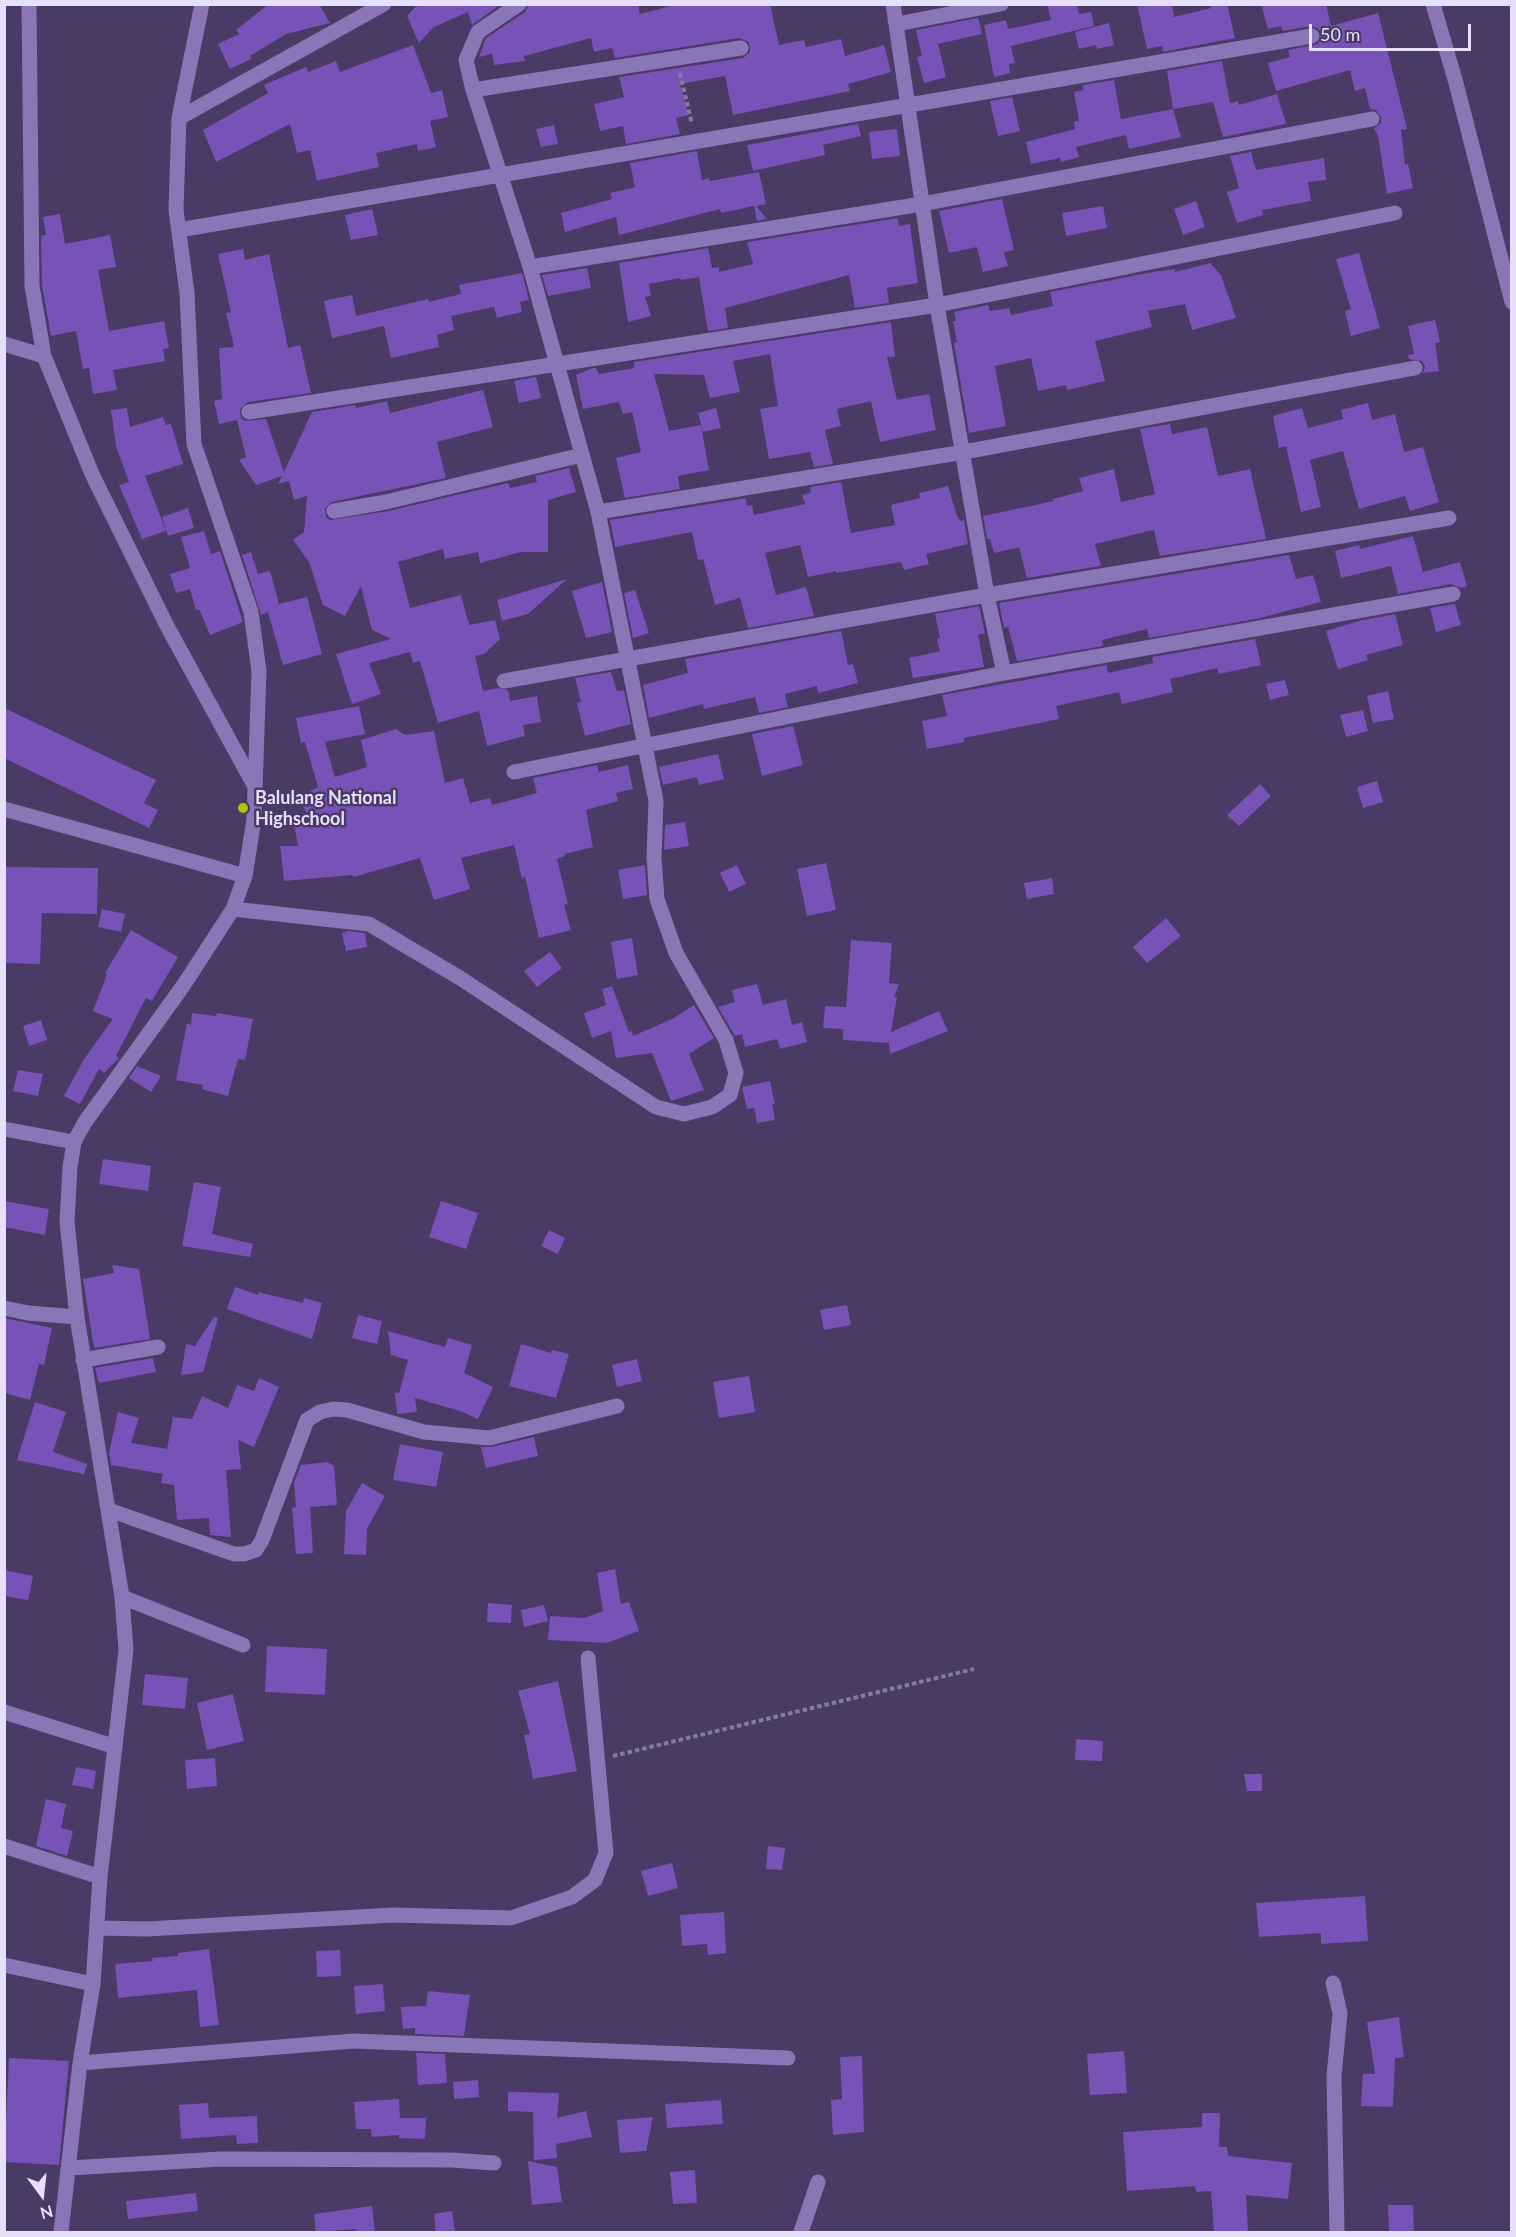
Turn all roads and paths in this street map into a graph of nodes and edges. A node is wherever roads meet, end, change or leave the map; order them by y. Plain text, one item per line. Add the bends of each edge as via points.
1 (29, 4) edge
2 (202, 4) edge
3 (384, 4) edge
4 (519, 4) edge
5 (893, 4) edge
6 (1002, 4) edge
7 (1433, 4) edge
8 (897, 24) junction
9 (1312, 36) dead end
10 (741, 48) dead end
11 (676, 58) junction
12 (473, 90) junction
13 (910, 106) junction
14 (179, 118) junction
15 (1372, 119) dead end
16 (697, 142) junction
17 (501, 175) junction
18 (922, 204) junction
19 (1395, 213) dead end
20 (179, 230) junction
21 (530, 267) junction
22 (1512, 302) edge
23 (937, 305) junction
24 (4, 344) edge
25 (44, 356) junction
26 (557, 363) junction
27 (1415, 368) dead end
28 (249, 412) dead end
29 (964, 452) junction
30 (582, 455) junction
31 (334, 511) dead end
32 (598, 512) junction
33 (1449, 518) dead end
34 (1453, 594) dead end
35 (987, 595) junction
36 (627, 660) junction
37 (1004, 673) junction
38 (504, 681) dead end
39 (646, 746) junction
40 (514, 772) dead end
41 (254, 785) junction
42 (4, 809) edge
43 (245, 876) junction
44 (233, 909) junction
45 (4, 1129) edge
46 (74, 1142) junction
47 (4, 1308) edge
48 (77, 1317) junction
49 (158, 1347) dead end
50 (83, 1360) junction
51 (617, 1406) dead end
52 (109, 1510) junction
53 (122, 1597) junction
54 (243, 1645) dead end
55 (588, 1658) dead end
56 (974, 1669) dead end
57 (4, 1712) edge
58 (113, 1746) junction
59 (597, 1760) junction
60 (4, 1846) edge
61 (100, 1877) junction
62 (97, 1928) junction
63 (4, 1965) edge
64 (1333, 1983) dead end
65 (93, 1984) junction
66 (788, 2058) dead end
67 (80, 2063) junction
68 (494, 2163) dead end
69 (69, 2168) junction
70 (818, 2182) dead end
71 (61, 2232) edge
72 (801, 2232) edge
73 (1337, 2232) edge

1 - 25 street via 32,286
2 - 14 street
3 - 14 street
4 - 12 street via 478,32 466,60
5 - 8 street
6 - 8 street
7 - 22 street
8 - 13 street
9 - 13 street
10 - 11 street
11 - 12 street
11 - 16 path
12 - 17 street
13 - 16 street
13 - 18 street
14 - 20 street
15 - 18 street
16 - 17 street
17 - 20 street
17 - 21 street
18 - 21 street
18 - 23 street
19 - 23 street
20 - 41 street via 187,293 194,444 251,612 259,671
21 - 26 street
23 - 26 street
23 - 29 street
24 - 25 street
25 - 41 street via 97,484 167,626
26 - 28 street
26 - 30 street
27 - 29 street
29 - 32 street
29 - 35 street
30 - 31 street
30 - 32 street
32 - 36 street
33 - 35 street
34 - 37 street
35 - 36 street
35 - 37 street
36 - 38 street
36 - 39 street
37 - 39 street
39 - 40 street
39 - 44 street via 656,801 657,899 676,953 726,1040 736,1074 730,1095 711,1107 684,1114 656,1107 460,978 369,924
41 - 43 street via 254,819
42 - 43 street
43 - 44 street
44 - 46 street
45 - 46 street
46 - 48 street via 67,1222
47 - 48 street
48 - 50 street
49 - 50 street
50 - 52 street
51 - 52 street via 489,1438 424,1432 348,1410 333,1408 320,1412 307,1420 262,1540 256,1550 244,1554 234,1554
52 - 53 street
53 - 54 street
53 - 58 street via 126,1650
55 - 59 street
56 - 59 path
57 - 58 street
58 - 61 street
59 - 62 street via 606,1853 594,1880 572,1897 511,1918 393,1915 147,1929
60 - 61 street
61 - 62 street
62 - 65 street
63 - 65 street
64 - 73 street via 1340,2013 1334,2076
65 - 67 street
66 - 67 street via 354,2041
67 - 69 street
68 - 69 street via 221,2159
69 - 71 street
70 - 72 street

